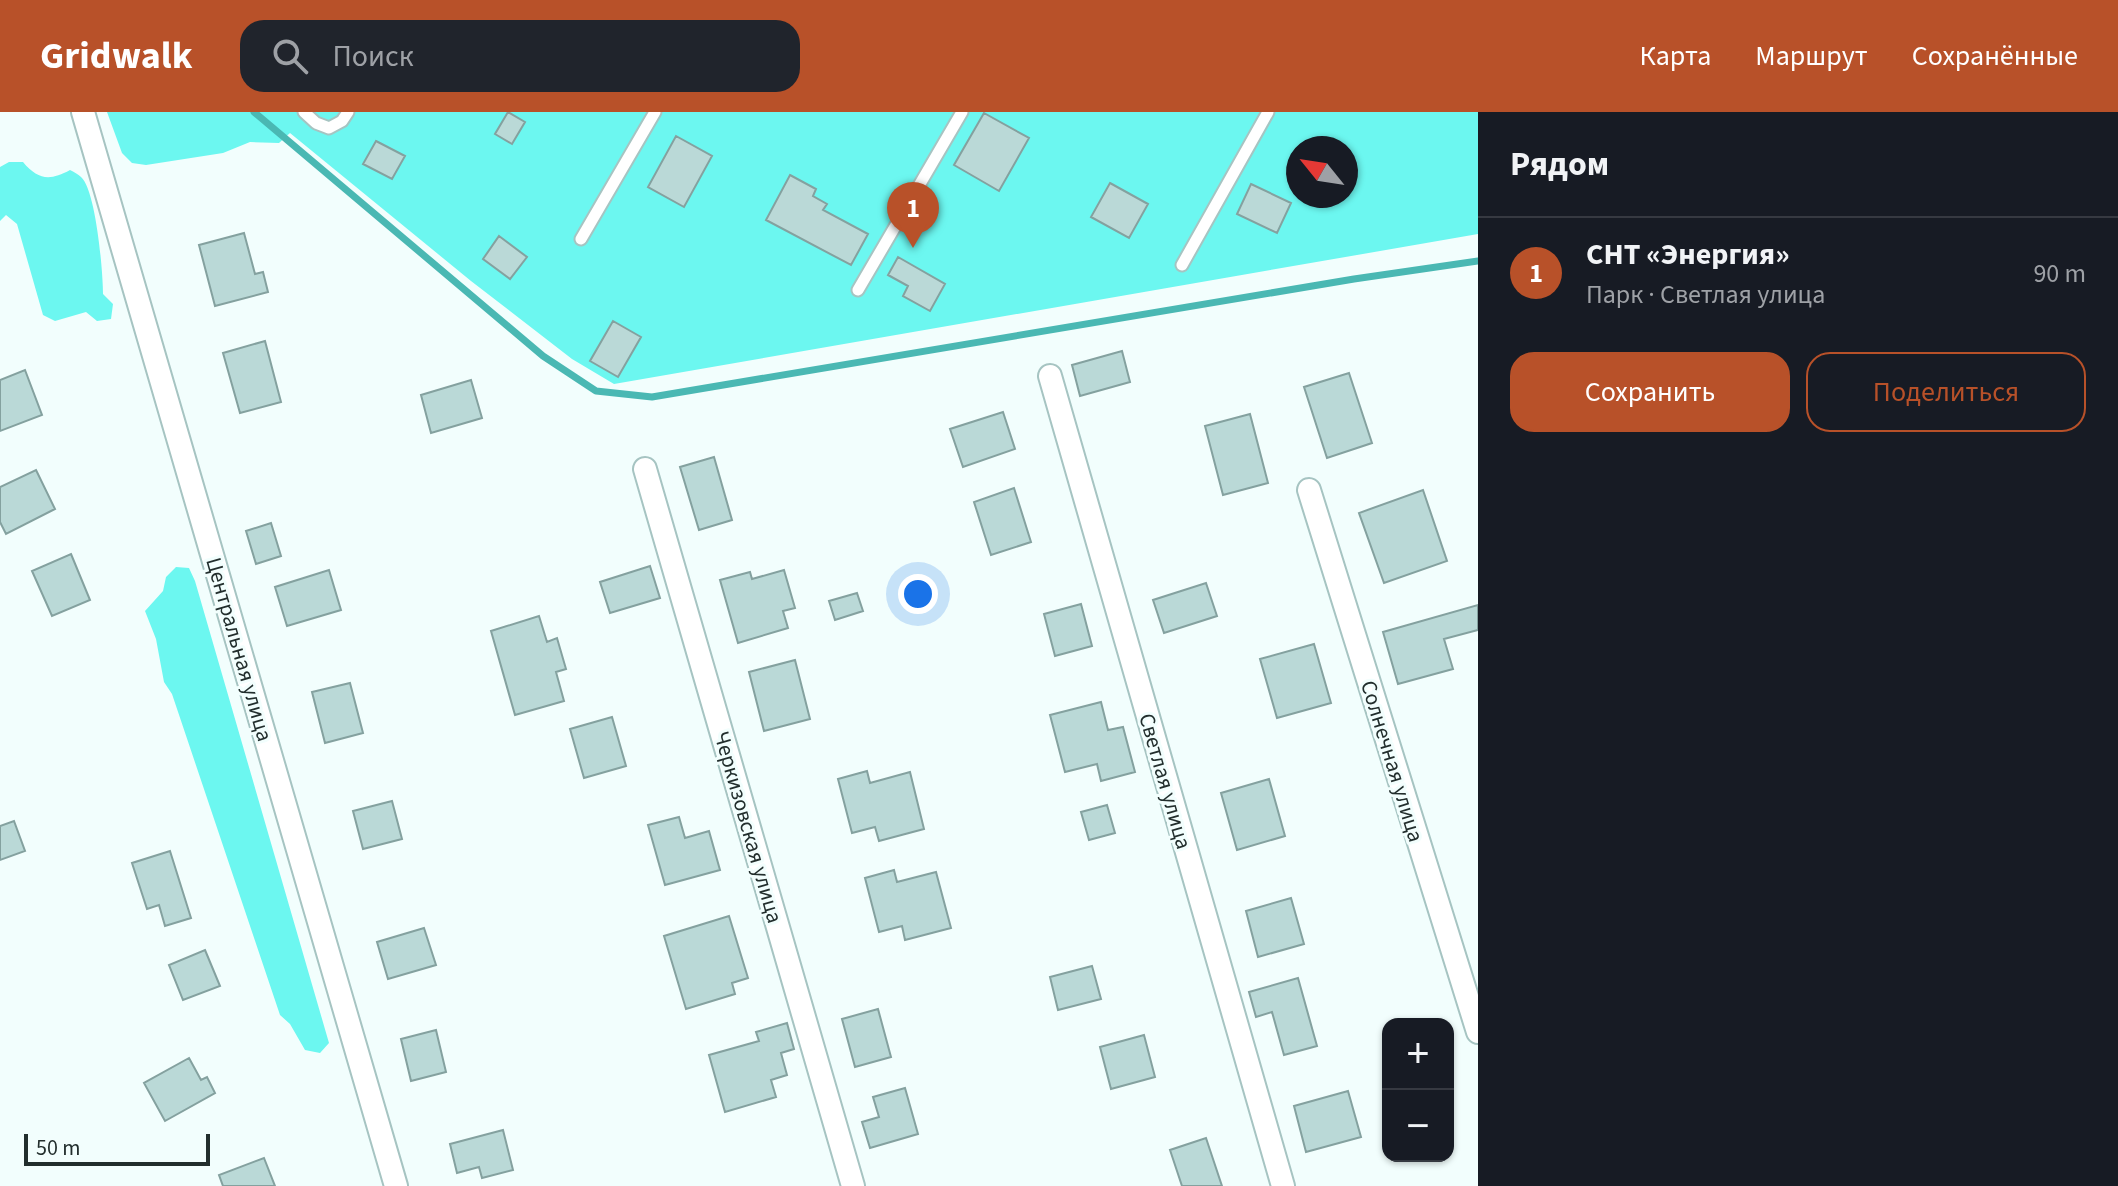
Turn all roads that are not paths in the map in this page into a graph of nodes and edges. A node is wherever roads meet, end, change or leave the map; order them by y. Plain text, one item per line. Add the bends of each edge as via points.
1 (83, 112) edge
2 (304, 112) edge
3 (348, 112) edge
4 (655, 112) edge
5 (962, 112) edge
6 (1268, 112) edge
7 (581, 239) dead end
8 (1182, 265) dead end
9 (858, 290) dead end
10 (1050, 376) dead end
11 (645, 469) dead end
12 (1309, 490) dead end
13 (1478, 1032) edge
14 (396, 1186) edge
15 (853, 1186) edge
16 (1283, 1186) edge

1 - 14 street, Центральная улица
2 - 3 lane via 329,128
4 - 7 lane
5 - 9 lane
6 - 8 lane
10 - 16 street, Светлая улица
11 - 15 street, Черкизовская улица
12 - 13 street, Солнечная улица

